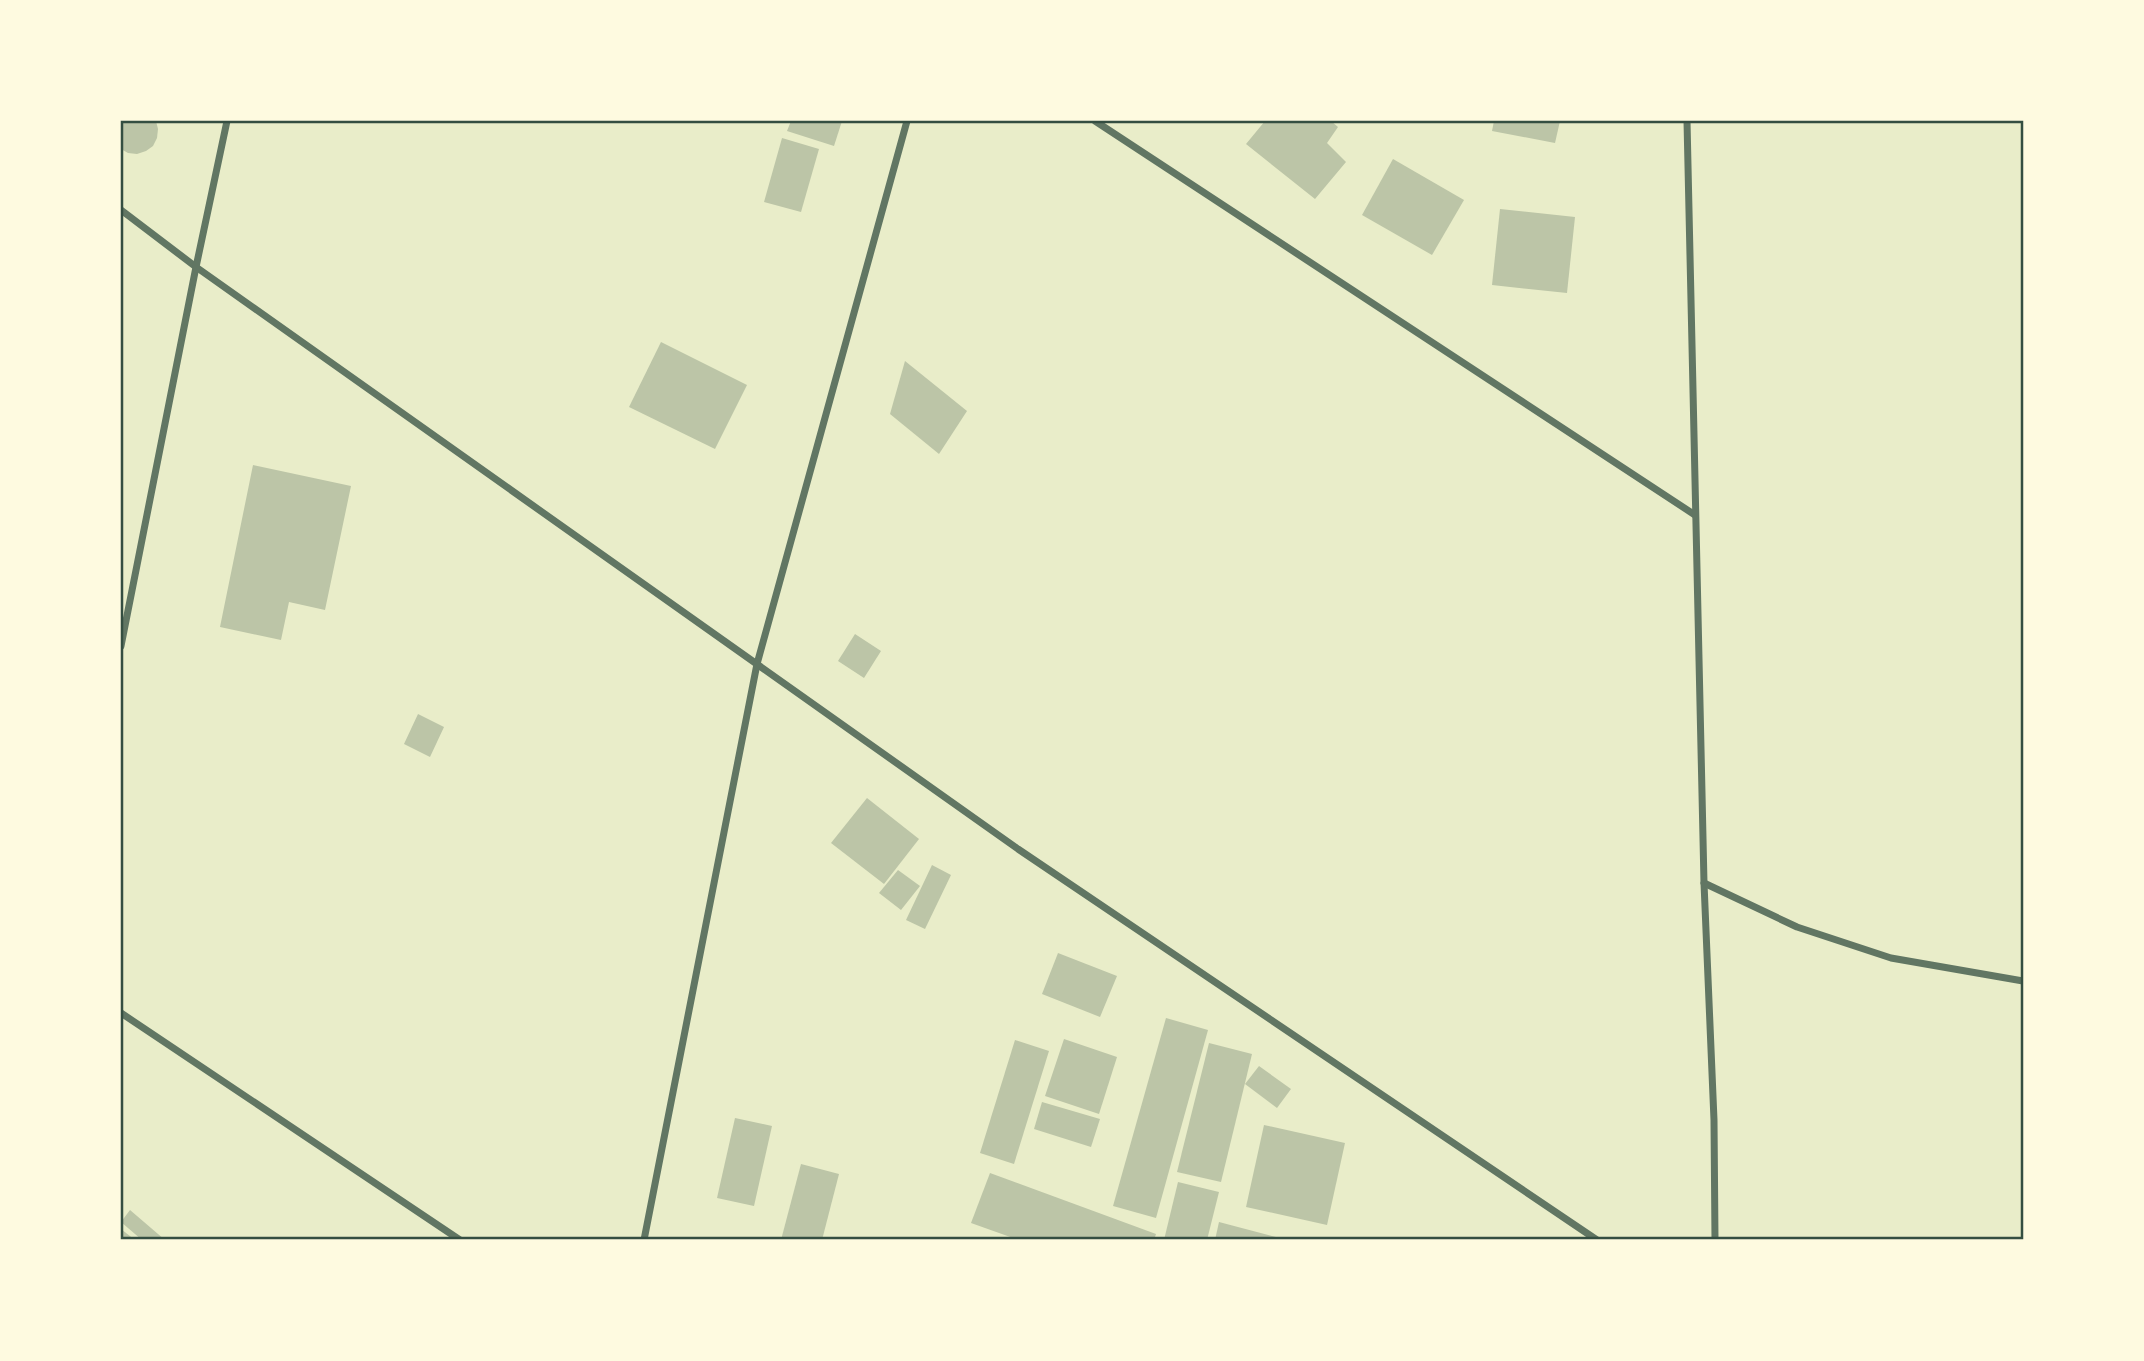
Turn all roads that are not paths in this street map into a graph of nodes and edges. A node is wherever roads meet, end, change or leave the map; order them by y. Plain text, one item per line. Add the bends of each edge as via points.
1 (227, 121) edge
2 (906, 121) edge
3 (1095, 121) edge
4 (1687, 121) edge
5 (121, 210) edge
6 (196, 267) junction
7 (1695, 515) junction
8 (121, 646) edge
9 (757, 664) junction
10 (1704, 883) junction
11 (2023, 981) edge
12 (121, 1013) edge
13 (460, 1240) edge
14 (644, 1240) edge
15 (1597, 1240) edge
16 (1715, 1240) edge

1 - 6 street
2 - 9 street
3 - 7 street
4 - 7 street
5 - 6 street
6 - 8 street
6 - 9 street
7 - 10 street
9 - 14 street
9 - 15 street via 1018,849
10 - 11 street via 1797,927 1891,958
10 - 16 street
12 - 13 street

